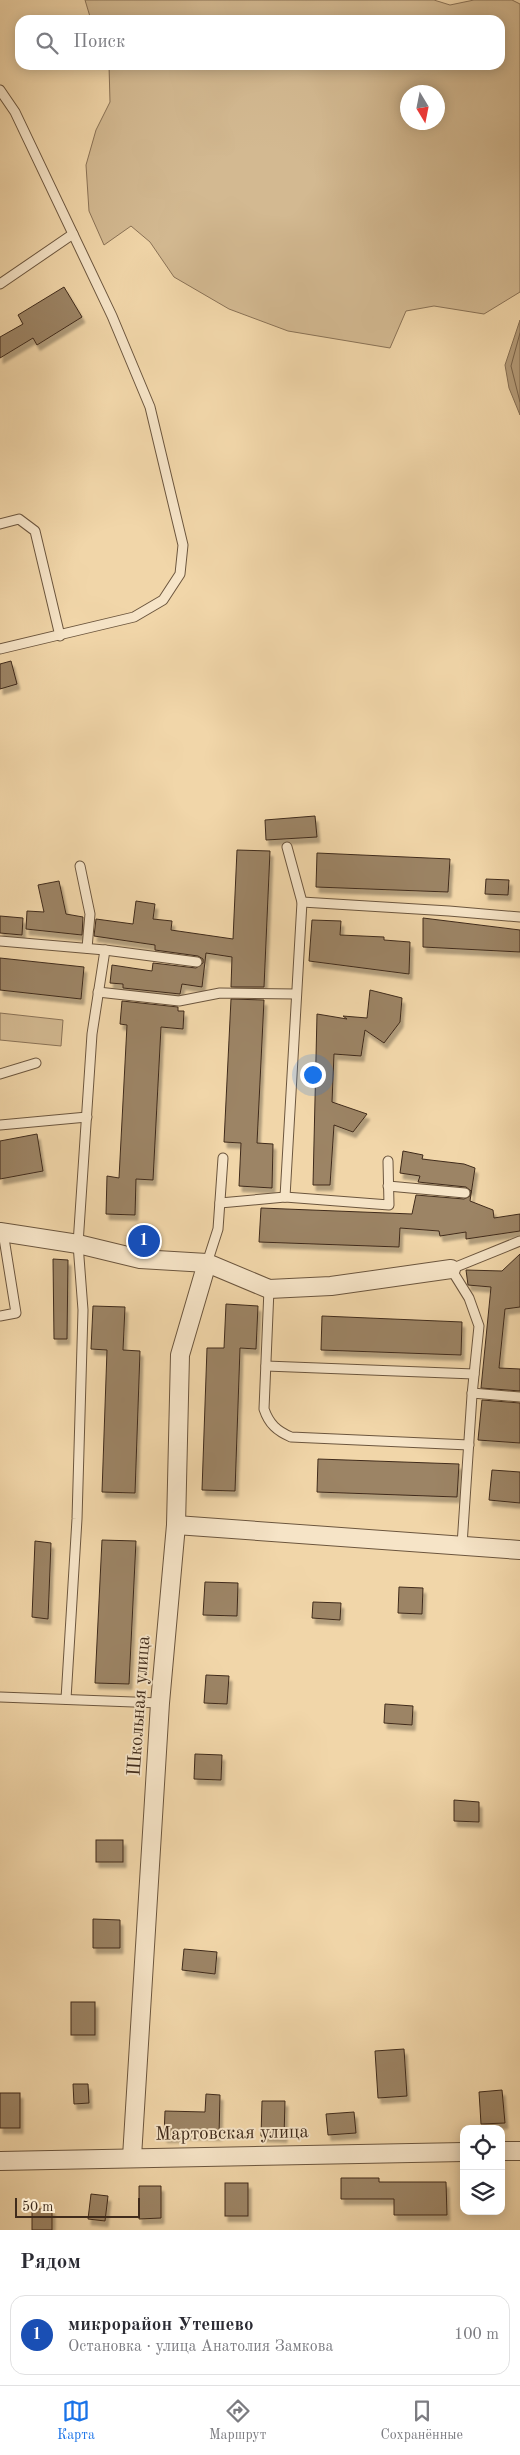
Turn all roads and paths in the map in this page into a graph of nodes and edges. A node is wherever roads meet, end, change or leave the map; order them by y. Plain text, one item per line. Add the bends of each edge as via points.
1 (0, 90) edge
2 (73, 234) junction
3 (0, 284) edge
4 (0, 524) edge
5 (60, 636) junction
6 (0, 649) edge
7 (287, 847) dead end
8 (80, 866) dead end
9 (302, 902) junction
10 (520, 918) edge
11 (0, 941) edge
12 (87, 948) junction
13 (105, 950) junction
14 (197, 962) dead end
15 (98, 992) junction
16 (296, 994) junction
17 (36, 1062) dead end
18 (0, 1074) edge
19 (87, 1117) junction
20 (0, 1125) edge
21 (223, 1158) dead end
22 (388, 1161) dead end
23 (388, 1186) junction
24 (465, 1193) dead end
25 (285, 1197) junction
26 (220, 1203) junction
27 (2, 1232) edge
28 (520, 1241) edge
29 (78, 1244) junction
30 (207, 1263) junction
31 (450, 1269) junction
32 (269, 1288) junction
33 (0, 1316) edge
34 (266, 1366) junction
35 (474, 1374) junction
36 (472, 1393) junction
37 (520, 1397) edge
38 (469, 1445) junction
39 (176, 1525) junction
40 (462, 1545) junction
41 (520, 1550) edge
42 (0, 1697) edge
43 (66, 1699) junction
44 (160, 1702) junction
45 (505, 2151) edge
46 (520, 2151) edge
47 (460, 2152) edge
48 (132, 2157) junction
49 (0, 2161) edge

1 - 2 lane via 15,112
2 - 3 lane
2 - 5 lane via 150,407 183,545 180,574 163,600 134,617
4 - 5 lane via 19,519 35,531
5 - 6 lane
7 - 9 lane
8 - 12 lane via 90,914
9 - 10 lane
9 - 16 lane
11 - 12 lane
12 - 13 lane
13 - 14 lane
13 - 15 lane
15 - 16 lane via 179,1001 220,993
15 - 19 lane
16 - 25 lane
17 - 18 lane
19 - 20 lane
19 - 29 lane
21 - 26 lane
22 - 23 lane
23 - 24 lane
23 - 25 lane via 389,1205
25 - 26 lane
26 - 30 lane via 218,1229
27 - 29 street
27 - 33 lane via 16,1313
28 - 31 lane
29 - 30 street via 140,1259
29 - 43 lane via 83,1320 77,1519
30 - 32 street
30 - 39 street, Школьная улица via 180,1355
31 - 32 street via 330,1286
31 - 35 lane via 469,1298 479,1326
32 - 34 lane
34 - 35 lane
34 - 38 lane via 264,1409 267,1421 291,1438
35 - 36 lane
36 - 37 lane
36 - 38 lane
38 - 40 lane
39 - 40 street
39 - 44 street, Школьная улица
40 - 41 street
42 - 43 lane
43 - 44 lane
44 - 48 street, Школьная улица
45 - 46 street
47 - 48 street, Мартовская улица
48 - 49 street, Мартовская улица

